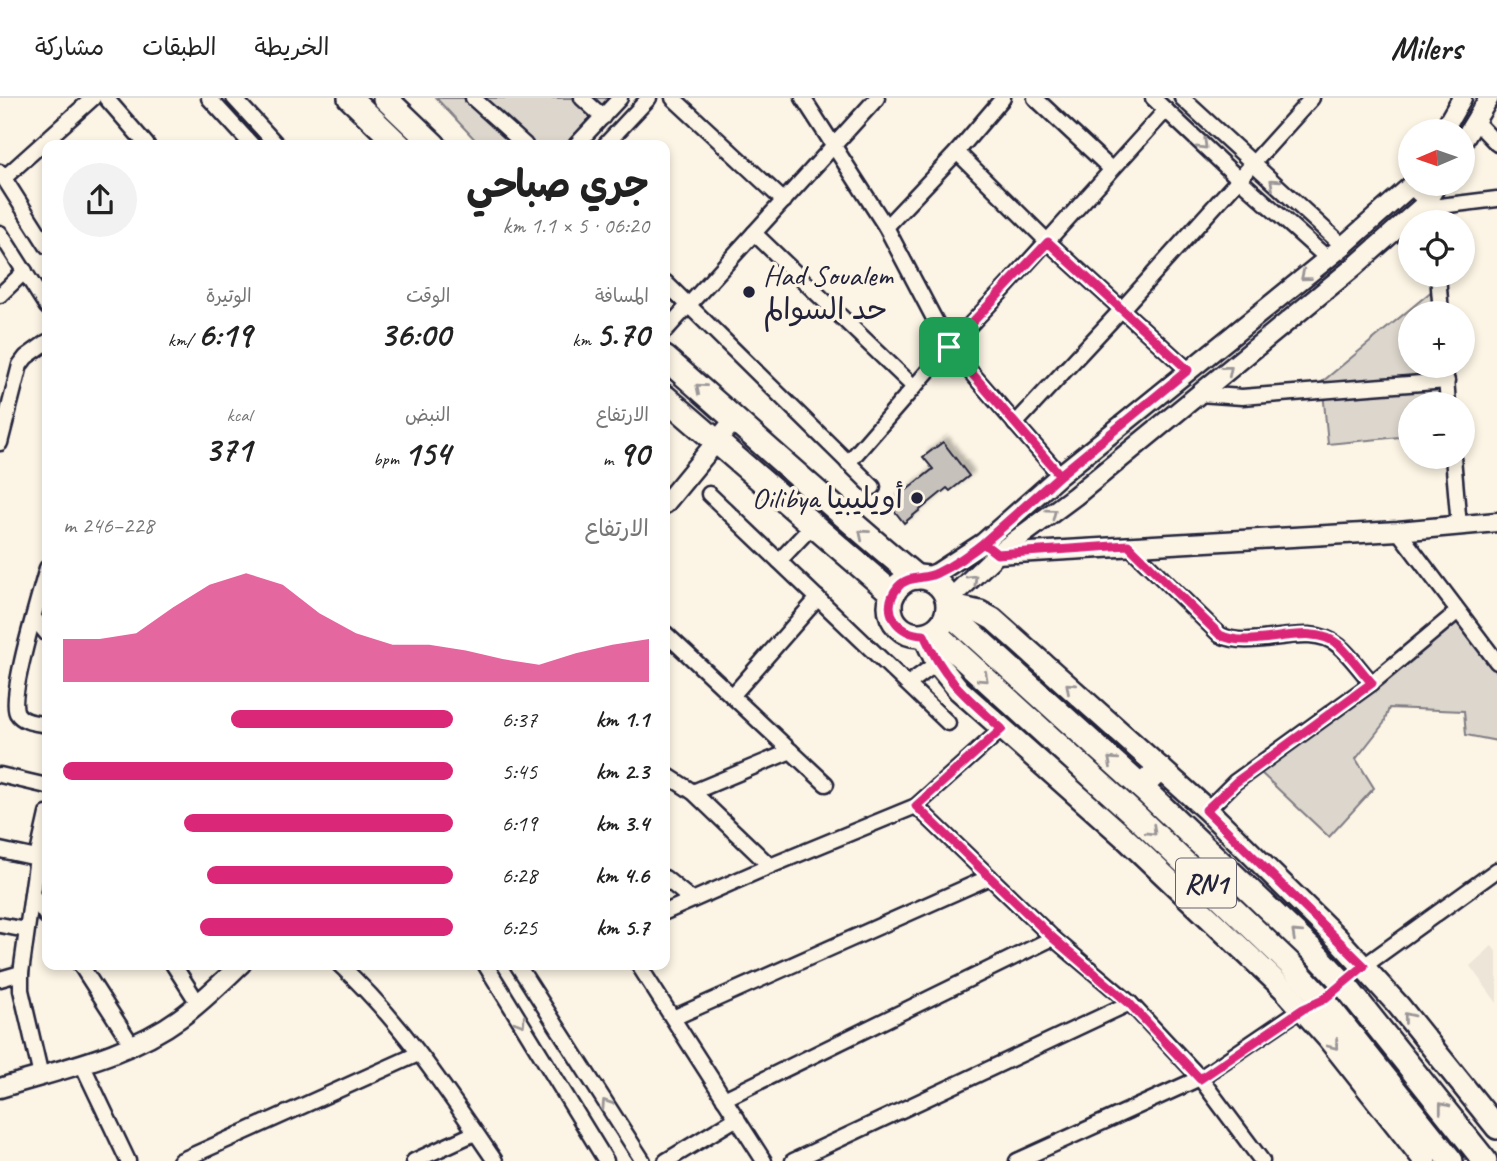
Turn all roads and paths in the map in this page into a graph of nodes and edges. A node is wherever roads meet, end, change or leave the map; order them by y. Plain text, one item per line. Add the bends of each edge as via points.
1 (93, 98) edge
2 (106, 98) edge
3 (209, 98) edge
4 (234, 98) edge
5 (350, 98) edge
6 (385, 98) edge
7 (473, 98) edge
8 (582, 98) edge
9 (621, 98) edge
10 (649, 98) edge
11 (673, 98) edge
12 (803, 98) edge
13 (877, 98) edge
14 (1003, 98) edge
15 (1035, 98) edge
16 (1153, 98) edge
17 (1182, 98) edge
18 (1312, 98) edge
19 (1462, 98) edge
20 (1489, 98) edge
21 (1167, 110) junction
22 (603, 117) junction
23 (1450, 119) edge
24 (1475, 121) joint
25 (43, 140) edge
26 (143, 140) edge
27 (247, 140) edge
28 (272, 140) edge
29 (394, 140) edge
30 (430, 140) edge
31 (519, 140) edge
32 (581, 140) edge
33 (610, 140) edge
34 (42, 141) edge
35 (1497, 144) edge
36 (835, 145) junction
37 (957, 152) junction
38 (1253, 163) junction
39 (1111, 169) junction
40 (2, 175) edge
41 (1239, 179) junction
42 (1400, 196) edge
43 (1497, 199) edge
44 (784, 201) junction
45 (1436, 210) edge
46 (886, 227) junction
47 (0, 233) edge
48 (754, 233) junction
49 (1398, 234) edge
50 (42, 238) edge
51 (1048, 242) junction
52 (1343, 246) junction
53 (1327, 258) junction
54 (25, 271) junction
55 (670, 287) edge
56 (0, 295) edge
57 (42, 299) edge
58 (688, 305) junction
59 (1122, 309) junction
60 (670, 325) edge
61 (42, 346) edge
62 (949, 347) junction
63 (670, 362) edge
64 (1188, 370) junction
65 (1447, 378) edge
66 (1447, 381) junction
67 (914, 387) junction
68 (1447, 392) edge
69 (1199, 394) junction
70 (670, 402) edge
71 (735, 419) junction
72 (1014, 424) junction
73 (0, 443) edge
74 (716, 443) junction
75 (848, 463) junction
76 (1454, 469) edge
77 (1060, 475) junction
78 (873, 487) dead end
79 (709, 494) dead end
80 (670, 498) edge
81 (1497, 522) edge
82 (813, 525) junction
83 (1459, 526) junction
84 (1398, 531) junction
85 (983, 543) junction
86 (1128, 545) junction
87 (997, 554) junction
88 (779, 561) junction
89 (920, 577) junction
90 (42, 587) edge
91 (893, 594) junction
92 (818, 598) junction
93 (948, 606) junction
94 (1457, 612) junction
95 (34, 618) junction
96 (42, 628) edge
97 (929, 633) junction
98 (670, 638) edge
99 (1497, 662) edge
100 (937, 663) junction
101 (1372, 683) junction
102 (908, 684) junction
103 (732, 696) junction
104 (948, 723) dead end
105 (42, 724) edge
106 (1002, 729) junction
107 (791, 751) junction
108 (1160, 769) junction
109 (0, 775) edge
110 (670, 777) edge
111 (826, 784) dead end
112 (42, 785) edge
113 (1141, 788) junction
114 (693, 792) junction
115 (916, 806) junction
116 (1206, 810) junction
117 (42, 836) edge
118 (0, 850) edge
119 (37, 858) junction
120 (770, 866) junction
121 (1497, 870) edge
122 (990, 877) junction
123 (670, 881) edge
124 (32, 894) junction
125 (692, 900) junction
126 (42, 909) edge
127 (670, 910) edge
128 (0, 925) edge
129 (26, 930) junction
130 (1053, 938) junction
131 (1364, 966) junction
132 (84, 970) edge
133 (177, 970) edge
134 (234, 970) edge
135 (346, 970) edge
136 (489, 970) edge
137 (521, 970) edge
138 (642, 970) edge
139 (21, 973) junction
140 (0, 979) edge
141 (1343, 983) junction
142 (198, 1003) junction
143 (1129, 1003) junction
144 (1313, 1004) junction
145 (673, 1018) junction
146 (132, 1045) junction
147 (418, 1054) junction
148 (82, 1064) junction
149 (41, 1076) junction
150 (1200, 1079) junction
151 (0, 1088) edge
152 (724, 1099) junction
153 (737, 1118) junction
154 (1497, 1128) edge
155 (475, 1133) junction
156 (128, 1161) edge
157 (180, 1161) edge
158 (414, 1161) edge
159 (495, 1161) edge
160 (606, 1161) edge
161 (643, 1161) edge
162 (666, 1161) edge
163 (764, 1161) edge
164 (793, 1161) edge
165 (1017, 1161) edge
166 (1262, 1161) edge
167 (1424, 1161) edge
168 (1451, 1161) edge
169 (1485, 1161) edge

1 - 25 street
2 - 26 street
3 - 27 street
4 - 28 street
5 - 29 main road
6 - 30 main road
7 - 31 street
8 - 22 street
9 - 22 street
10 - 33 street
11 - 44 street
12 - 36 street
13 - 36 street
14 - 37 street
15 - 39 street
16 - 21 street
17 - 38 street
18 - 38 street
19 - 23 street
20 - 24 street
21 - 39 street
21 -> 41 street
22 - 32 street
24 - 35 street
34 - 40 street
36 - 44 street
36 - 46 street
37 - 46 street
37 - 51 street
38 - 41 street
52 -> 38 street
39 - 51 street
40 - 50 street
41 - 53 street
41 - 59 street
42 - 52 street
43 - 45 street
44 - 48 street
46 - 62 street
47 - 54 street
48 - 58 street
48 - 67 street
69 -> 49 street
51 - 59 street
51 - 62 street
52 - 53 street
53 -> 64 street
54 - 56 street
54 - 57 street
55 - 58 street
58 - 60 street
58 - 75 street
59 - 64 street
59 - 72 street
61 - 73 street via 20,365
62 - 67 street
62 - 72 street
71 -> 63 main road, RN1
64 - 77 street
65 - 66 street
66 - 68 street
66 - 69 street via 1242,397
67 - 75 street
87 -> 69 street
70 - 74 main road
71 - 74 street
89 -> 71 main road, RN1 via 836,511
72 - 77 street
74 - 80 street
74 - 82 main road
75 - 78 street
76 - 83 street
77 - 85 street
79 - 88 street
81 - 83 street
82 - 88 street
82 - 91 main road
83 - 84 street
84 - 86 street
84 - 94 street
85 - 87 street
85 - 89 street via 937,573
86 - 87 street
86 - 101 street via 1220,635 1239,641 1306,635 1329,640
93 -> 87 street
88 - 92 street
89 - 91 main road via 902,583
89 - 93 main road, RN1 via 940,585
90 - 95 street
91 - 97 main road, RN1 via 890,604 896,624 914,635
92 - 102 street
92 - 103 street
93 - 97 main road via 943,623
108 -> 93 main road via 993,619
113 -> 93 main road, RN1
94 - 99 street
94 - 101 street
95 - 96 street
95 - 105 street via 20,670 16,708 24,719
97 - 100 main road
97 -> 144 main road, RN1 via 1138,818 1289,963
98 - 103 street
100 - 102 street
100 - 106 main road
101 - 116 street via 1236,782
102 - 104 street
103 - 107 street
106 - 115 street
106 - 144 main road
107 - 111 street
107 - 114 street
108 - 113 main road
108 - 116 main road
109 - 112 street
110 - 114 street
141 -> 113 main road, RN1
114 - 120 street
115 - 120 street
115 - 122 street
116 - 131 main road
117 - 119 street
118 - 119 street
119 - 124 street
120 - 125 street
121 - 131 street
122 - 130 street
122 - 145 street
123 - 125 street
124 - 126 street
124 - 129 street
125 - 127 street
128 - 129 street
129 - 139 street
130 - 143 street
130 - 152 street
131 - 141 street
154 -> 131 main road
132 - 146 street
133 - 142 street
134 - 142 street
135 - 147 street
136 -> 160 street
161 -> 137 street
138 - 145 street
139 - 140 street
139 - 149 street
141 - 144 street
169 -> 141 main road, RN1
142 - 146 street
143 - 150 street
143 - 164 street
144 - 150 street
144 -> 167 main road
144 - 168 main road, RN1
145 - 152 street
146 - 148 street
147 - 155 street
147 - 157 street
148 - 149 street
148 - 156 street
149 - 151 street
150 - 165 street
150 - 166 street
152 - 153 street
153 - 162 street
153 - 163 street
155 - 158 street
155 - 159 street

